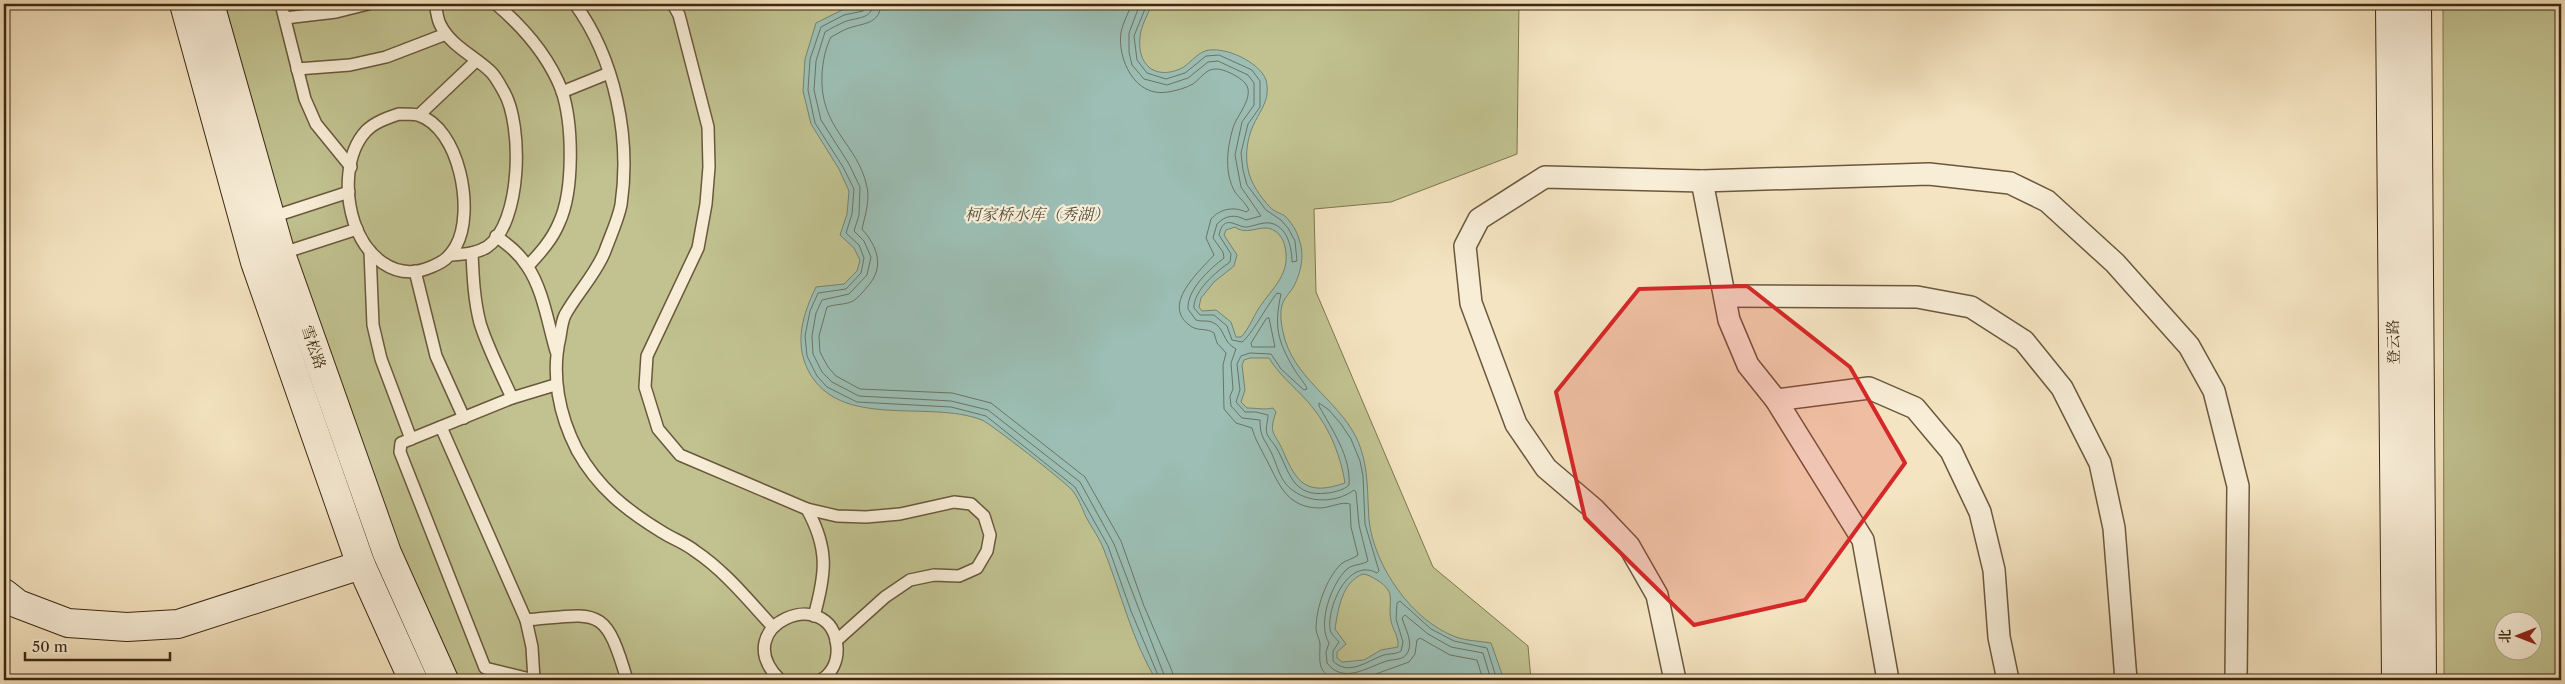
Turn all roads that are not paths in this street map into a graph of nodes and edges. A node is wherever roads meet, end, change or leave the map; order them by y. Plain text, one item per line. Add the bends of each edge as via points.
1 (184, 4) edge
2 (210, 4) edge
3 (281, 4) edge
4 (368, 4) edge
5 (435, 4) edge
6 (496, 4) edge
7 (575, 4) edge
8 (673, 4) edge
9 (2390, 4) edge
10 (2417, 4) edge
11 (285, 18) junction
12 (446, 34) junction
13 (476, 61) junction
14 (297, 69) junction
15 (609, 74) junction
16 (562, 92) junction
17 (418, 115) junction
18 (351, 167) junction
19 (1702, 181) junction
20 (349, 192) junction
21 (257, 222) junction
22 (357, 229) junction
23 (496, 236) junction
24 (370, 252) junction
25 (472, 253) junction
26 (450, 255) junction
27 (268, 258) junction
28 (528, 266) junction
29 (415, 271) junction
30 (1725, 296) junction
31 (556, 352) junction
32 (555, 385) junction
33 (512, 398) junction
34 (1776, 400) junction
35 (464, 418) junction
36 (441, 427) junction
37 (411, 439) junction
38 (807, 509) junction
39 (361, 565) junction
40 (4, 592) edge
41 (814, 616) junction
42 (526, 620) junction
43 (773, 627) junction
44 (836, 641) junction
45 (413, 680) edge
46 (444, 680) edge
47 (534, 680) edge
48 (627, 680) edge
49 (780, 680) edge
50 (821, 680) edge
51 (1675, 680) edge
52 (1888, 680) edge
53 (2008, 680) edge
54 (2126, 680) edge
55 (2236, 680) edge
56 (2396, 680) edge
57 (2422, 680) edge

1 - 21 main road, 雪松路
2 - 21 main road, 雪松路
3 - 11 lane
4 - 11 lane via 336,12
5 - 12 lane via 440,25
6 - 16 lane via 517,22 544,57
7 - 15 lane via 591,26
8 - 38 lane via 679,15 708,128 708,186 698,248 647,356 645,387 658,430 680,455
9 - 56 main road, 登云路
10 - 57 main road, 登云路
11 - 14 lane
12 - 13 lane
12 - 14 lane via 386,57 350,65
13 - 17 lane
13 - 23 lane via 492,73 505,94 517,141 516,175 509,208
14 - 18 lane via 316,124
15 - 16 lane
15 - 31 lane via 619,113 624,154 620,206 604,253 564,317
16 - 28 lane via 571,142 569,184 560,222 543,250
17 - 18 lane via 399,114 382,119 366,131 355,148
17 - 26 lane via 433,124 447,140 458,162 463,220 457,244
18 - 20 lane
19 - 30 street
19 - 51 street via 1545,177 1479,219 1465,246 1471,303 1516,424 1546,468 1594,508 1629,546 1657,594
19 - 55 street via 1929,174 2010,183 2047,201 2115,263 2189,346 2214,391 2238,486
20 - 21 lane
20 - 22 lane via 349,206
21 - 27 main road, 雪松路
22 - 24 lane
22 - 27 lane
23 - 25 lane via 488,246
23 - 28 lane
24 - 29 lane via 385,267 405,273
24 - 37 lane via 373,326 380,359
25 - 26 lane
25 - 33 lane via 474,292 480,322
26 - 29 lane via 446,261
27 - 39 main road, 雪松路
27 - 46 main road, 雪松路 via 387,553
28 - 31 lane
29 - 35 lane via 436,356
30 - 34 street via 1730,320 1748,365
30 - 54 street via 1917,297 1971,307 2024,341 2062,388 2100,463 2114,528
31 - 32 lane
32 - 33 lane
32 - 43 lane via 576,448 596,480 626,509 694,550 724,573
33 - 35 lane
34 - 52 street via 1863,540
34 - 53 street via 1869,388 1915,408 1952,451 1980,512 1994,570 1999,637
35 - 36 lane
36 - 37 lane
36 - 42 lane
37 - 47 lane via 402,443 400,452 485,668
38 - 41 lane via 819,531 825,570
38 - 44 lane via 837,516 866,517 900,514 954,502 971,504 984,516 990,536 987,551 977,568 959,576 934,575 910,580 885,597
39 - 40 main road via 178,624 127,628 68,623 18,604
39 - 45 main road, 雪松路
41 - 43 lane via 792,615
41 - 44 lane via 824,622
42 - 47 lane
42 - 48 lane via 583,615 597,619 609,630
43 - 49 lane via 765,648 766,660
44 - 50 lane via 834,666

